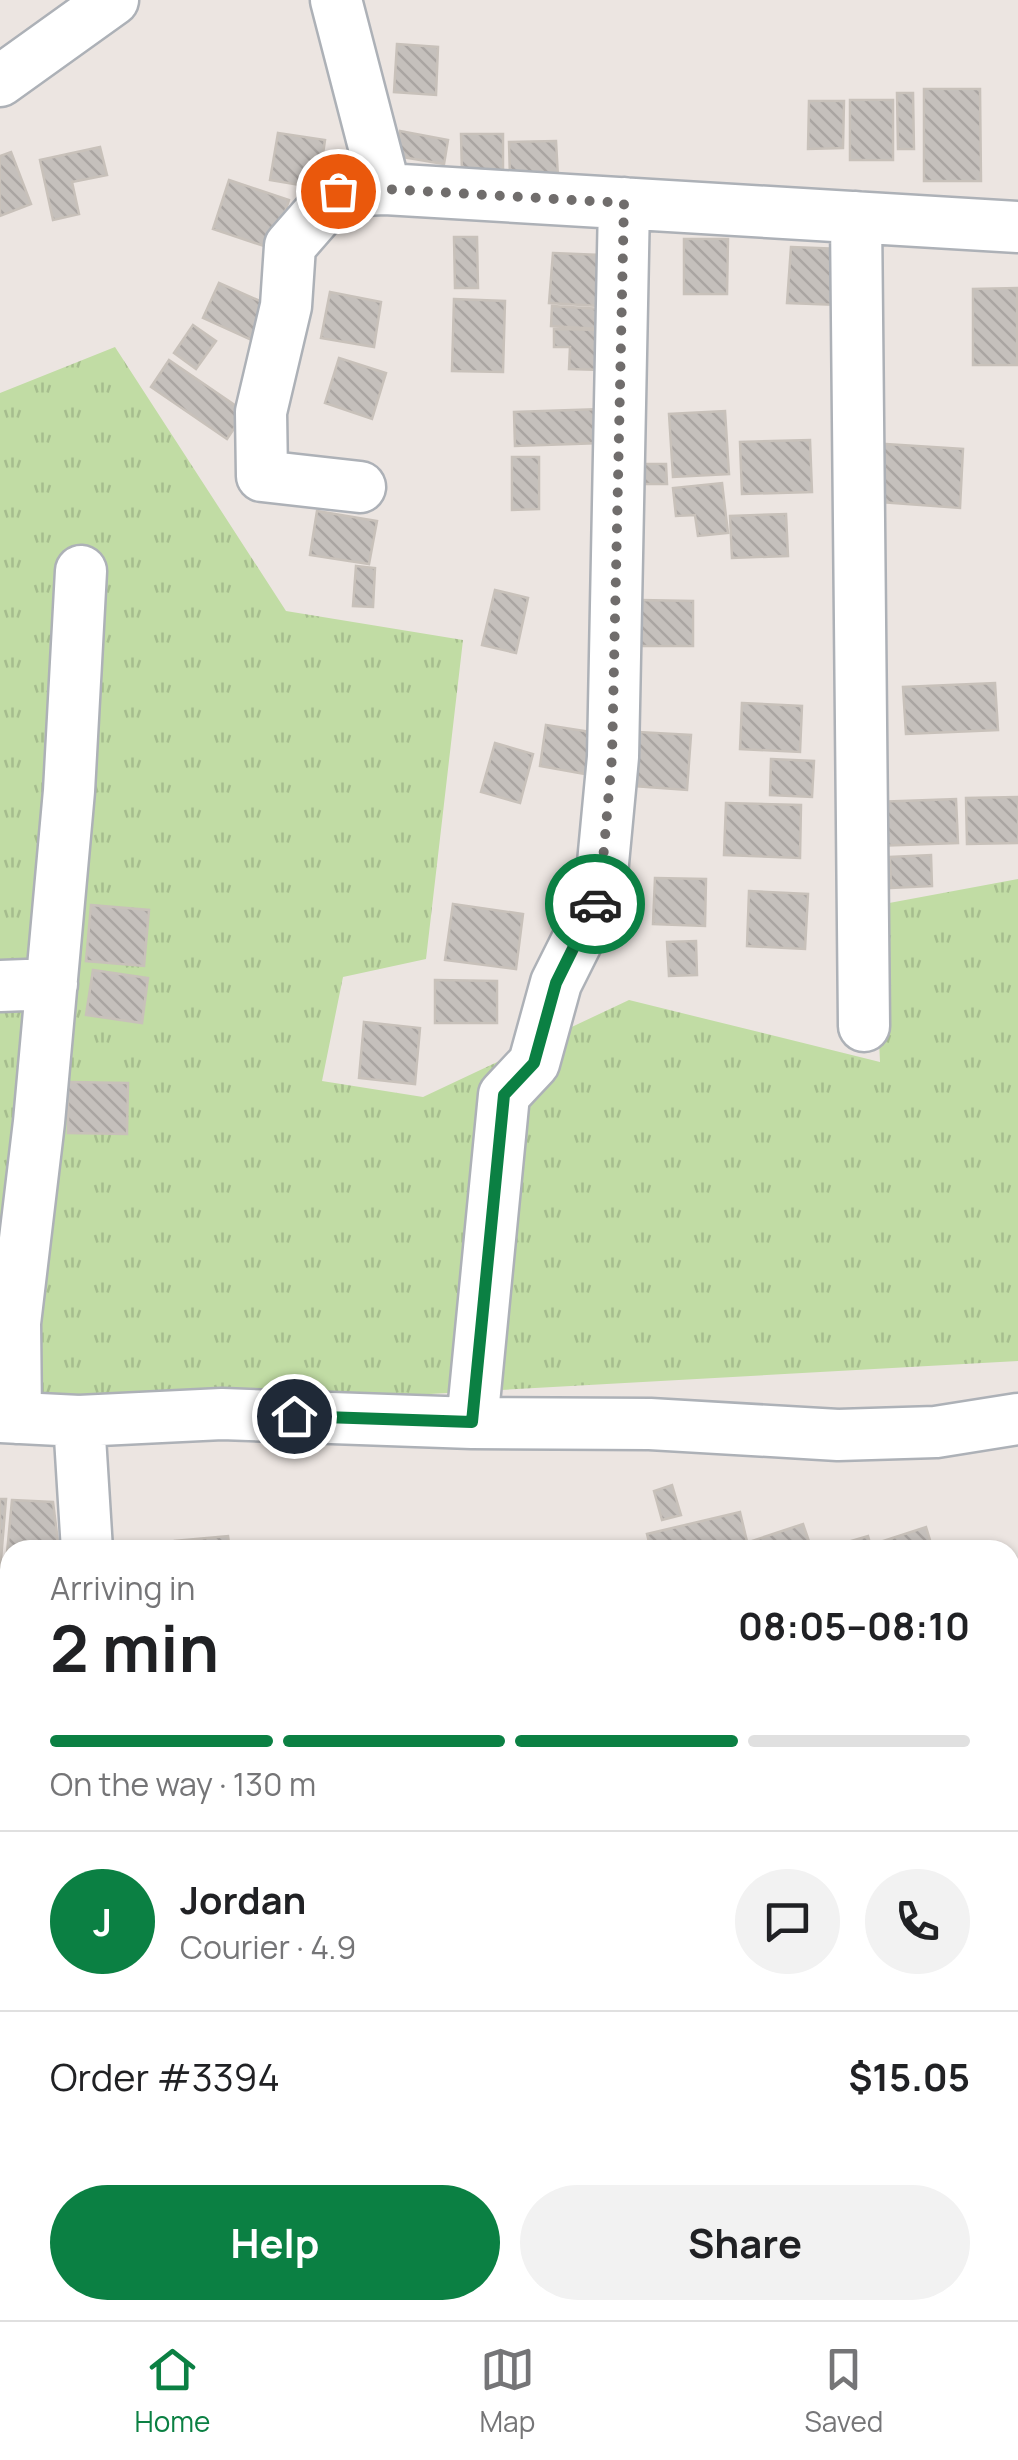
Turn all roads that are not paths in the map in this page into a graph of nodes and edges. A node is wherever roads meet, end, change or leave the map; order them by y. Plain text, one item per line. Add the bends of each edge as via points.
1 (113, 0) edge
2 (336, 0) edge
3 (0, 81) edge
4 (385, 189) junction
5 (624, 203) junction
6 (856, 217) junction
7 (1018, 226) edge
8 (360, 487) dead end
9 (81, 571) dead end
10 (52, 984) junction
11 (0, 986) edge
12 (864, 1026) dead end
13 (8, 1418) edge
14 (1018, 1420) edge
15 (79, 1421) junction
16 (472, 1422) junction
17 (85, 1540) edge

1 - 3 street
2 - 4 street
4 - 5 street
4 - 8 street via 338,191 290,246 286,306 261,412 262,476
5 - 6 street
5 - 16 street via 612,757 600,894 556,983 534,1063 504,1095
6 - 7 street
6 - 12 street
9 - 10 street
10 - 11 street
10 - 13 street
13 - 15 street
14 - 16 street via 936,1432 838,1435
15 - 16 street via 222,1414
15 - 17 street

